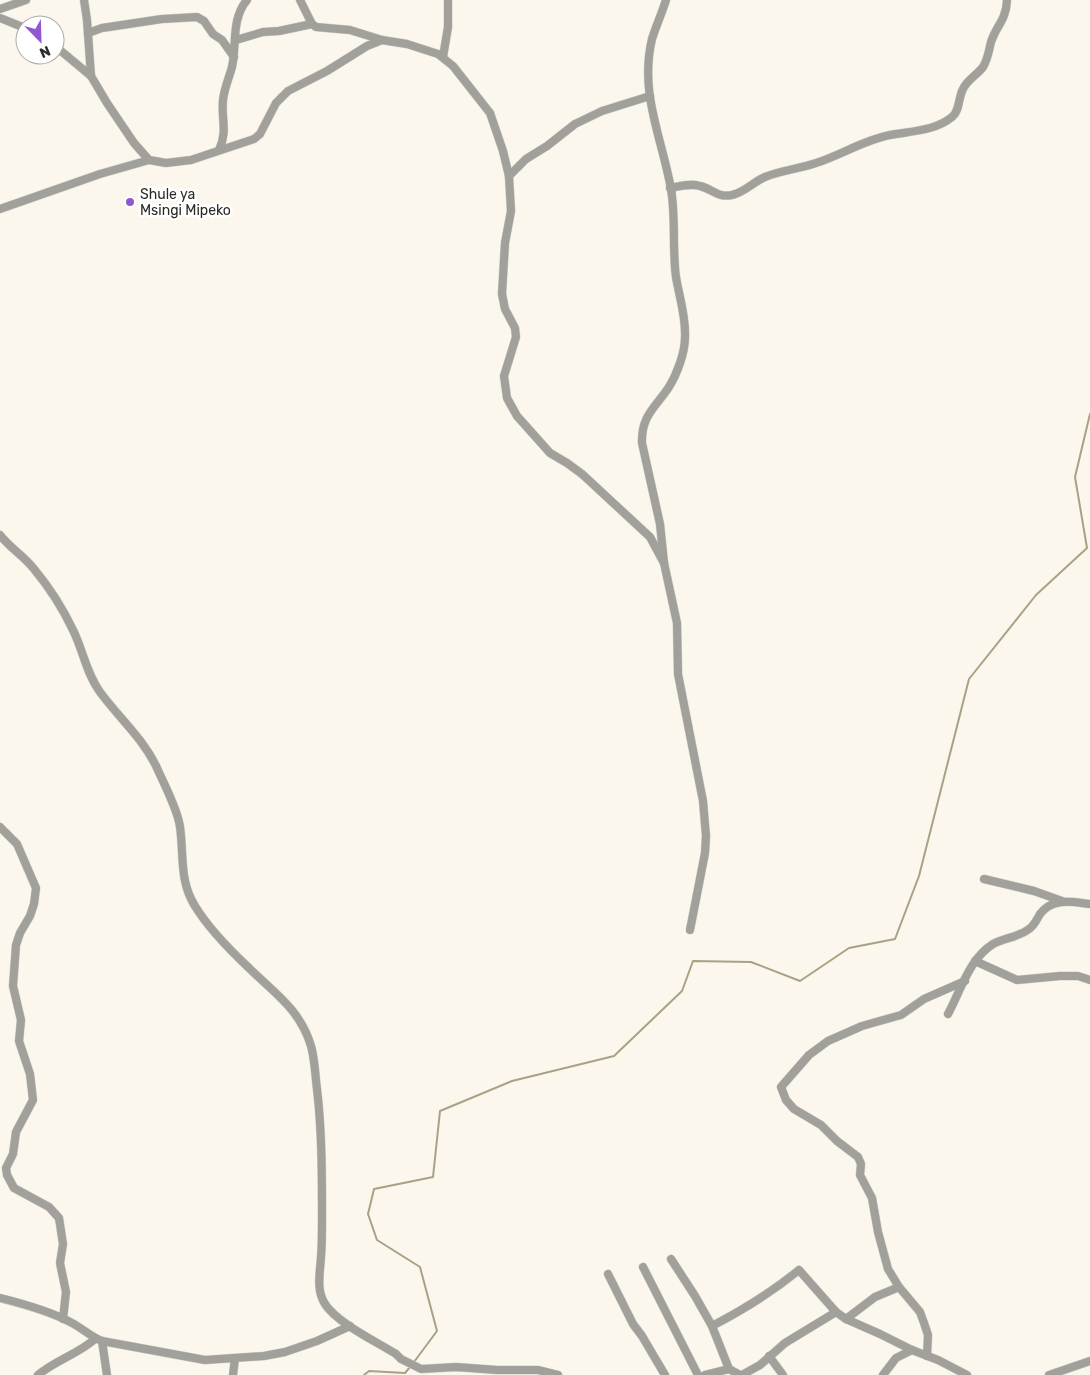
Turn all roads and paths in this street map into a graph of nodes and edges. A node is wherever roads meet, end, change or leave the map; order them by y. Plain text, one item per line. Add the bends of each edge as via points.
1 (26, 0) edge
2 (84, 0) edge
3 (248, 0) edge
4 (300, 0) edge
5 (448, 0) edge
6 (666, 0) edge
7 (1007, 0) edge
8 (0, 9) edge
9 (0, 18) edge
10 (15, 24) edge
11 (312, 24) junction
12 (88, 33) junction
13 (236, 40) junction
14 (382, 40) junction
15 (65, 54) edge
16 (234, 57) junction
17 (443, 57) junction
18 (91, 76) junction
19 (650, 96) junction
20 (219, 150) junction
21 (149, 160) junction
22 (509, 176) junction
23 (670, 188) junction
24 (0, 209) edge
25 (0, 535) edge
26 (664, 563) junction
27 (0, 828) edge
28 (984, 879) dead end
29 (1062, 901) junction
30 (1090, 904) edge
31 (690, 930) dead end
32 (975, 961) junction
33 (1090, 980) edge
34 (965, 981) junction
35 (948, 1014) dead end
36 (671, 1258) dead end
37 (643, 1267) dead end
38 (608, 1274) dead end
39 (899, 1286) junction
40 (0, 1298) edge
41 (836, 1312) junction
42 (846, 1318) junction
43 (63, 1319) junction
44 (350, 1326) junction
45 (712, 1326) junction
46 (99, 1340) junction
47 (897, 1342) junction
48 (912, 1350) junction
49 (769, 1356) junction
50 (927, 1356) junction
51 (235, 1358) junction
52 (896, 1358) junction
53 (1090, 1361) edge
54 (729, 1369) junction
55 (958, 1373) edge
56 (38, 1375) edge
57 (107, 1375) edge
58 (233, 1375) edge
59 (558, 1375) edge
60 (664, 1375) edge
61 (698, 1375) edge
62 (705, 1375) edge
63 (741, 1375) edge
64 (783, 1375) edge
65 (884, 1375) edge
66 (967, 1375) edge
67 (1049, 1375) edge

1 - 8 street
2 - 12 street
3 - 13 street via 235,26
4 - 11 street
5 - 17 street
6 - 19 street via 652,40
7 - 23 street via 1007,12 992,40 986,60 963,89 955,114 950,118 925,130 889,135 819,162 763,177 731,196 722,196 700,186
9 - 10 street
11 - 13 street
11 - 14 street via 350,30
12 - 16 street via 162,19 197,18 204,21
12 - 18 street
13 - 16 street
14 - 17 street via 407,44
14 - 20 street via 294,87 276,103 260,134
15 - 18 street
16 - 20 street via 223,99 225,135
17 - 22 street via 454,66 490,114
18 - 21 street via 134,143
19 - 22 street via 602,111 575,124 526,159
19 - 23 street
20 - 21 street via 191,160
21 - 24 street
22 - 26 street via 511,211 505,242 502,294 516,336 504,376 507,398 517,416 550,453 582,474 650,537
23 - 26 street via 675,266 685,338 670,384 648,414 642,431 644,459 660,524
25 - 44 street via 35,569 73,630 89,674 99,691 146,747 180,824 186,890 195,906 248,967 292,1008 310,1044 320,1112 322,1218 319,1281 325,1304
26 - 31 street via 677,623 678,674 697,765 706,836 706,853
27 - 43 street via 17,844 36,895 16,945 13,986 21,1020 18,1041 30,1074 34,1100 18,1125 13,1154 6,1168 14,1188 49,1207 59,1218 63,1244 60,1263 66,1292
28 - 29 street
29 - 30 street
29 - 32 street via 1045,909 1029,930 994,944
32 - 33 street via 1017,980 1078,976
32 - 34 street
34 - 35 street
34 - 39 street via 924,999 901,1015 862,1026 828,1042 809,1055 780,1087 794,1109 821,1125 858,1157 860,1175 872,1198 884,1257
36 - 45 street
37 - 61 street
38 - 60 street
39 - 42 street via 875,1297
39 - 50 street via 920,1312 928,1336
40 - 43 street
41 - 42 street
41 - 45 street via 799,1270 739,1313
41 - 49 street
42 - 47 street
43 - 46 street
44 - 51 street via 285,1352
44 - 59 street via 421,1369 538,1370
45 - 54 street
46 - 51 street via 205,1360
46 - 56 street via 57,1361
46 - 57 street
47 - 48 street
47 - 52 street
48 - 50 street
48 - 52 street
49 - 63 street via 754,1370
49 - 64 street
50 - 55 street
51 - 58 street
52 - 65 street
53 - 67 street
54 - 62 street
54 - 63 street
55 - 66 street

